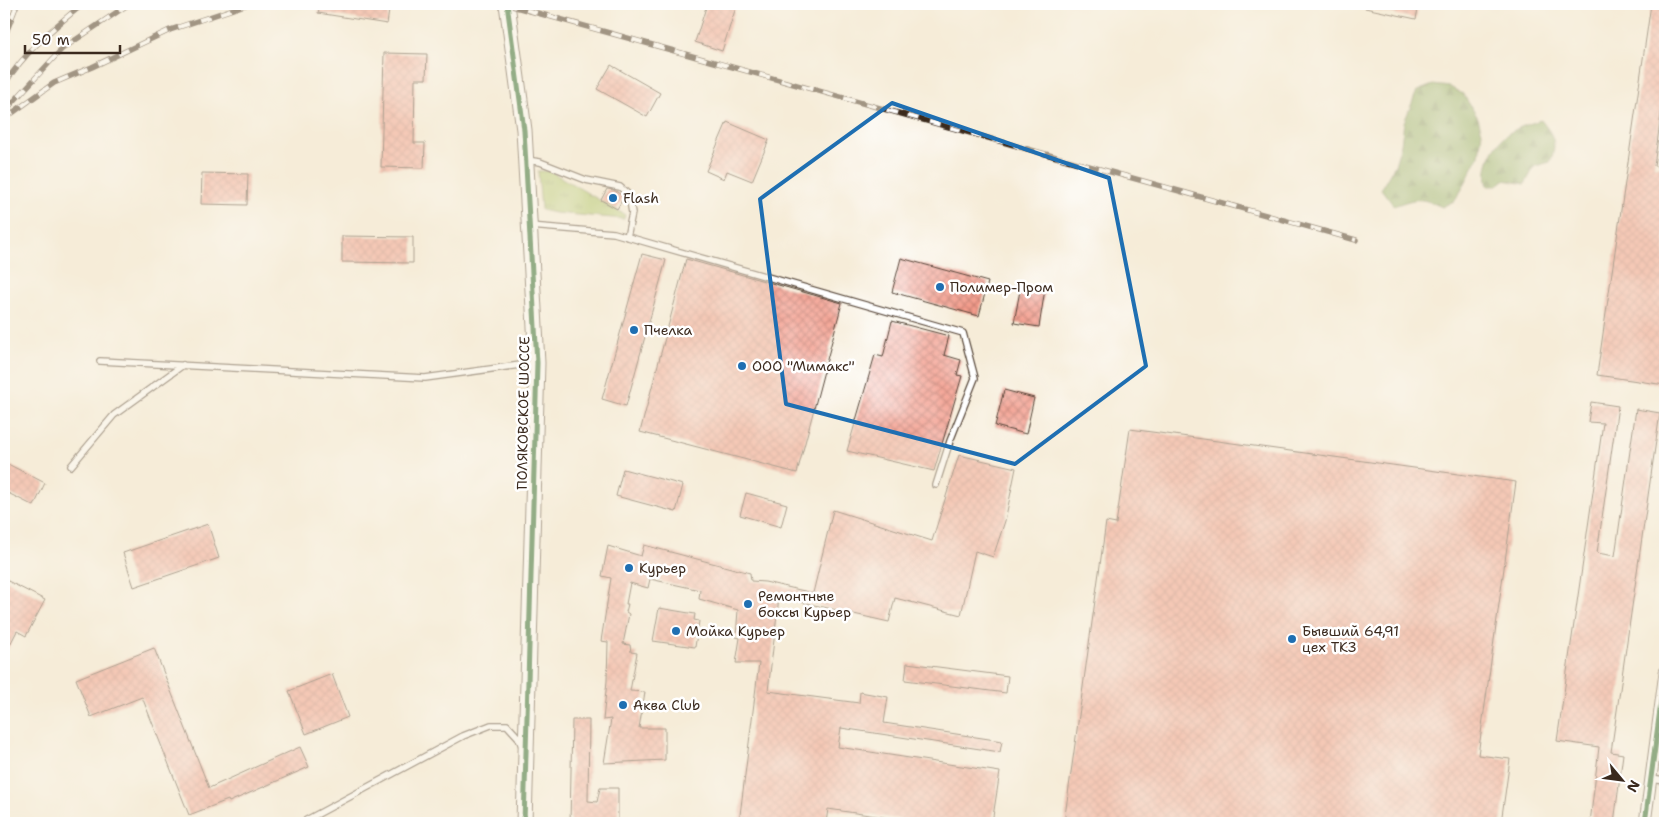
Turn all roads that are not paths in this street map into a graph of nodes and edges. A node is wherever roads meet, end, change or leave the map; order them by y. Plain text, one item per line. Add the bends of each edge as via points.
1 (507, 4) edge
2 (526, 160) junction
3 (530, 226) junction
4 (627, 237) junction
5 (100, 361) dead end
6 (538, 363) junction
7 (183, 365) junction
8 (71, 466) dead end
9 (936, 485) dead end
10 (1665, 672) edge
11 (526, 755) junction
12 (1650, 780) junction
13 (1665, 781) edge
14 (301, 823) edge
15 (524, 823) edge
16 (1644, 823) edge

1 - 2 street, ПОЛЯКОВСКОЕ ШОССЕ
2 - 3 street, ПОЛЯКОВСКОЕ ШОССЕ
2 - 4 lane via 540,162 586,180 620,187 629,195 632,214
3 - 4 lane via 614,233
3 - 6 street, ПОЛЯКОВСКОЕ ШОССЕ
4 - 9 lane via 963,333 975,378
5 - 7 lane
6 - 7 lane via 425,378
6 - 11 street, ПОЛЯКОВСКОЕ ШОССЕ
7 - 8 lane via 114,415
10 - 12 street
11 - 14 lane via 518,737 507,725 491,725 463,736
11 - 15 street, ПОЛЯКОВСКОЕ ШОССЕ
12 - 13 lane
12 - 16 street

